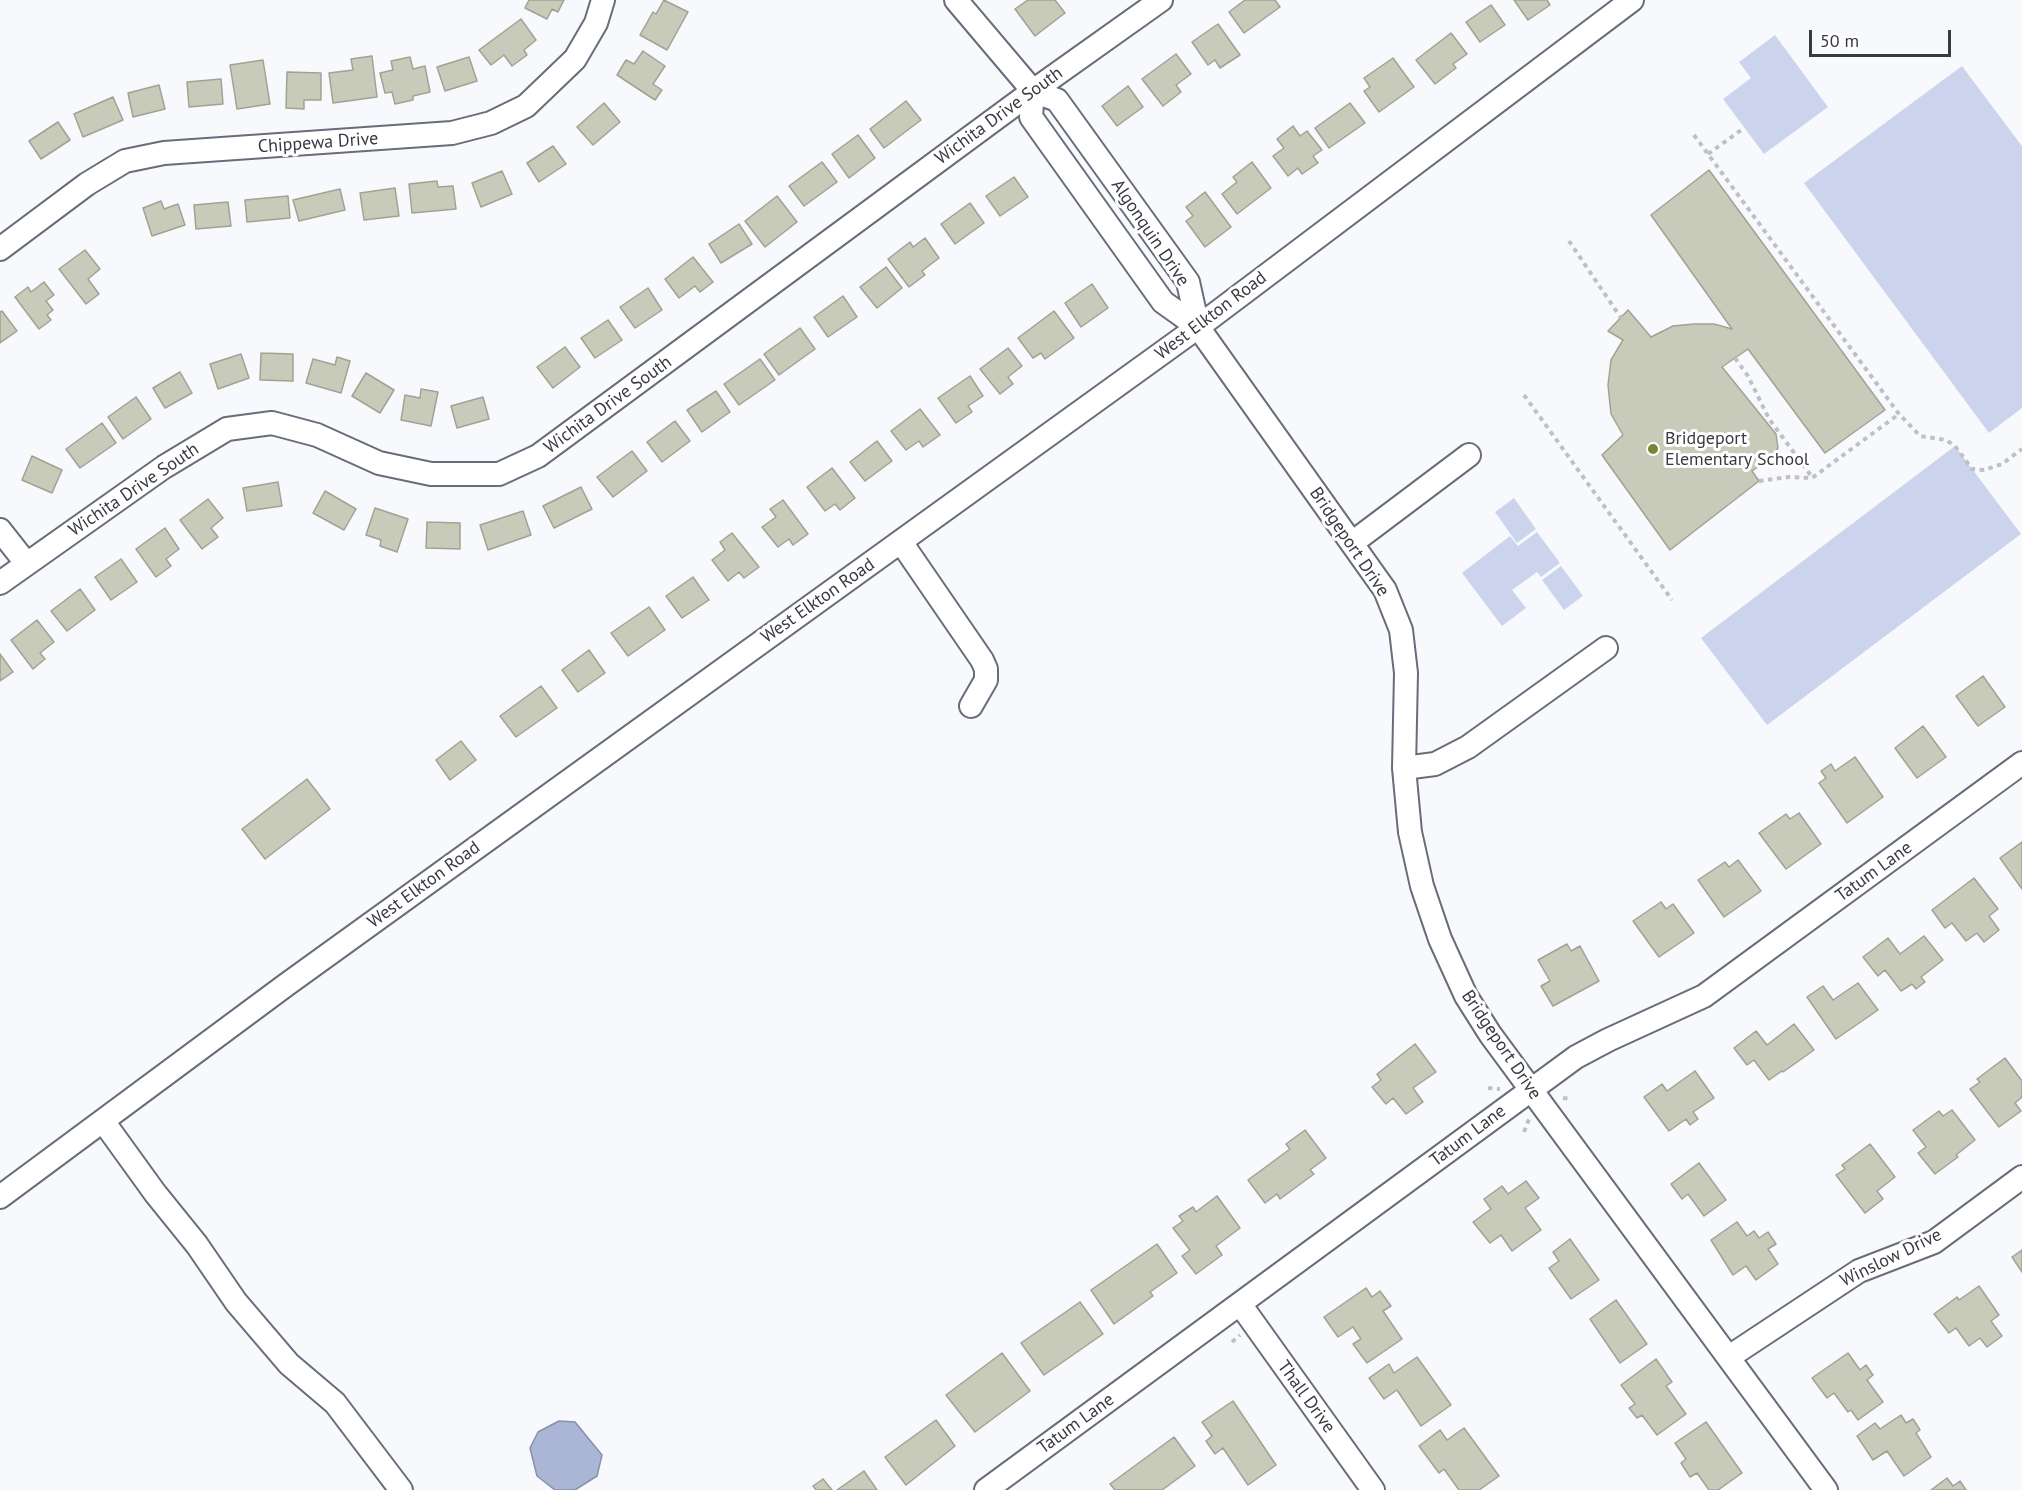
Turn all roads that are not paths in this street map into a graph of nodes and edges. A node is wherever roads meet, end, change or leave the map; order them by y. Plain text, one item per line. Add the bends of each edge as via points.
1 (603, 0) edge
2 (956, 0) edge
3 (1161, 0) edge
4 (1632, 0) edge
5 (1033, 91) junction
6 (0, 249) edge
7 (1198, 327) junction
8 (1469, 455) dead end
9 (0, 530) edge
10 (901, 542) junction
11 (1352, 543) junction
12 (26, 563) junction
13 (0, 583) edge
14 (1606, 648) dead end
15 (971, 706) dead end
16 (2022, 763) edge
17 (1404, 768) junction
18 (1530, 1089) junction
19 (103, 1120) junction
20 (2022, 1177) edge
21 (0, 1197) edge
22 (1240, 1304) junction
23 (1729, 1357) junction
24 (401, 1490) edge
25 (986, 1490) edge
26 (1373, 1490) edge
27 (1826, 1490) edge

1 - 6 street, Chippewa Drive via 596,23 575,59 526,106 491,123 452,133 164,153 125,161 87,184
2 - 5 street, Algonquin Drive
3 - 5 street, Wichita Drive South
4 - 7 street, West Elkton Road
5 - 7 street, Algonquin Drive via 1058,100 1188,282
5 - 7 street, Algonquin Drive via 1031,117 1163,302
5 - 12 street, Wichita Drive South via 538,456 499,474 431,474 379,463 317,435 272,423 227,429 164,467
7 - 10 street, West Elkton Road
7 - 11 street, Bridgeport Drive
8 - 11 street
9 - 12 street
10 - 15 street via 986,669 986,680
10 - 19 street, West Elkton Road
11 - 17 street, Bridgeport Drive via 1385,590 1401,630 1406,674
12 - 13 street, Wichita Drive South
14 - 17 street via 1468,747 1435,764
16 - 18 street, Tatum Lane via 1704,996 1576,1057
17 - 18 street, Bridgeport Drive via 1410,832 1422,886 1440,939 1466,996
18 - 22 street, Tatum Lane
18 - 23 street, Bridgeport Drive
19 - 21 street, West Elkton Road
19 - 24 street via 236,1302 289,1364 335,1403
20 - 23 street, Winslow Drive via 1934,1242 1858,1271
22 - 25 street, Tatum Lane
22 - 26 street, Thall Drive
23 - 27 street, Bridgeport Drive

